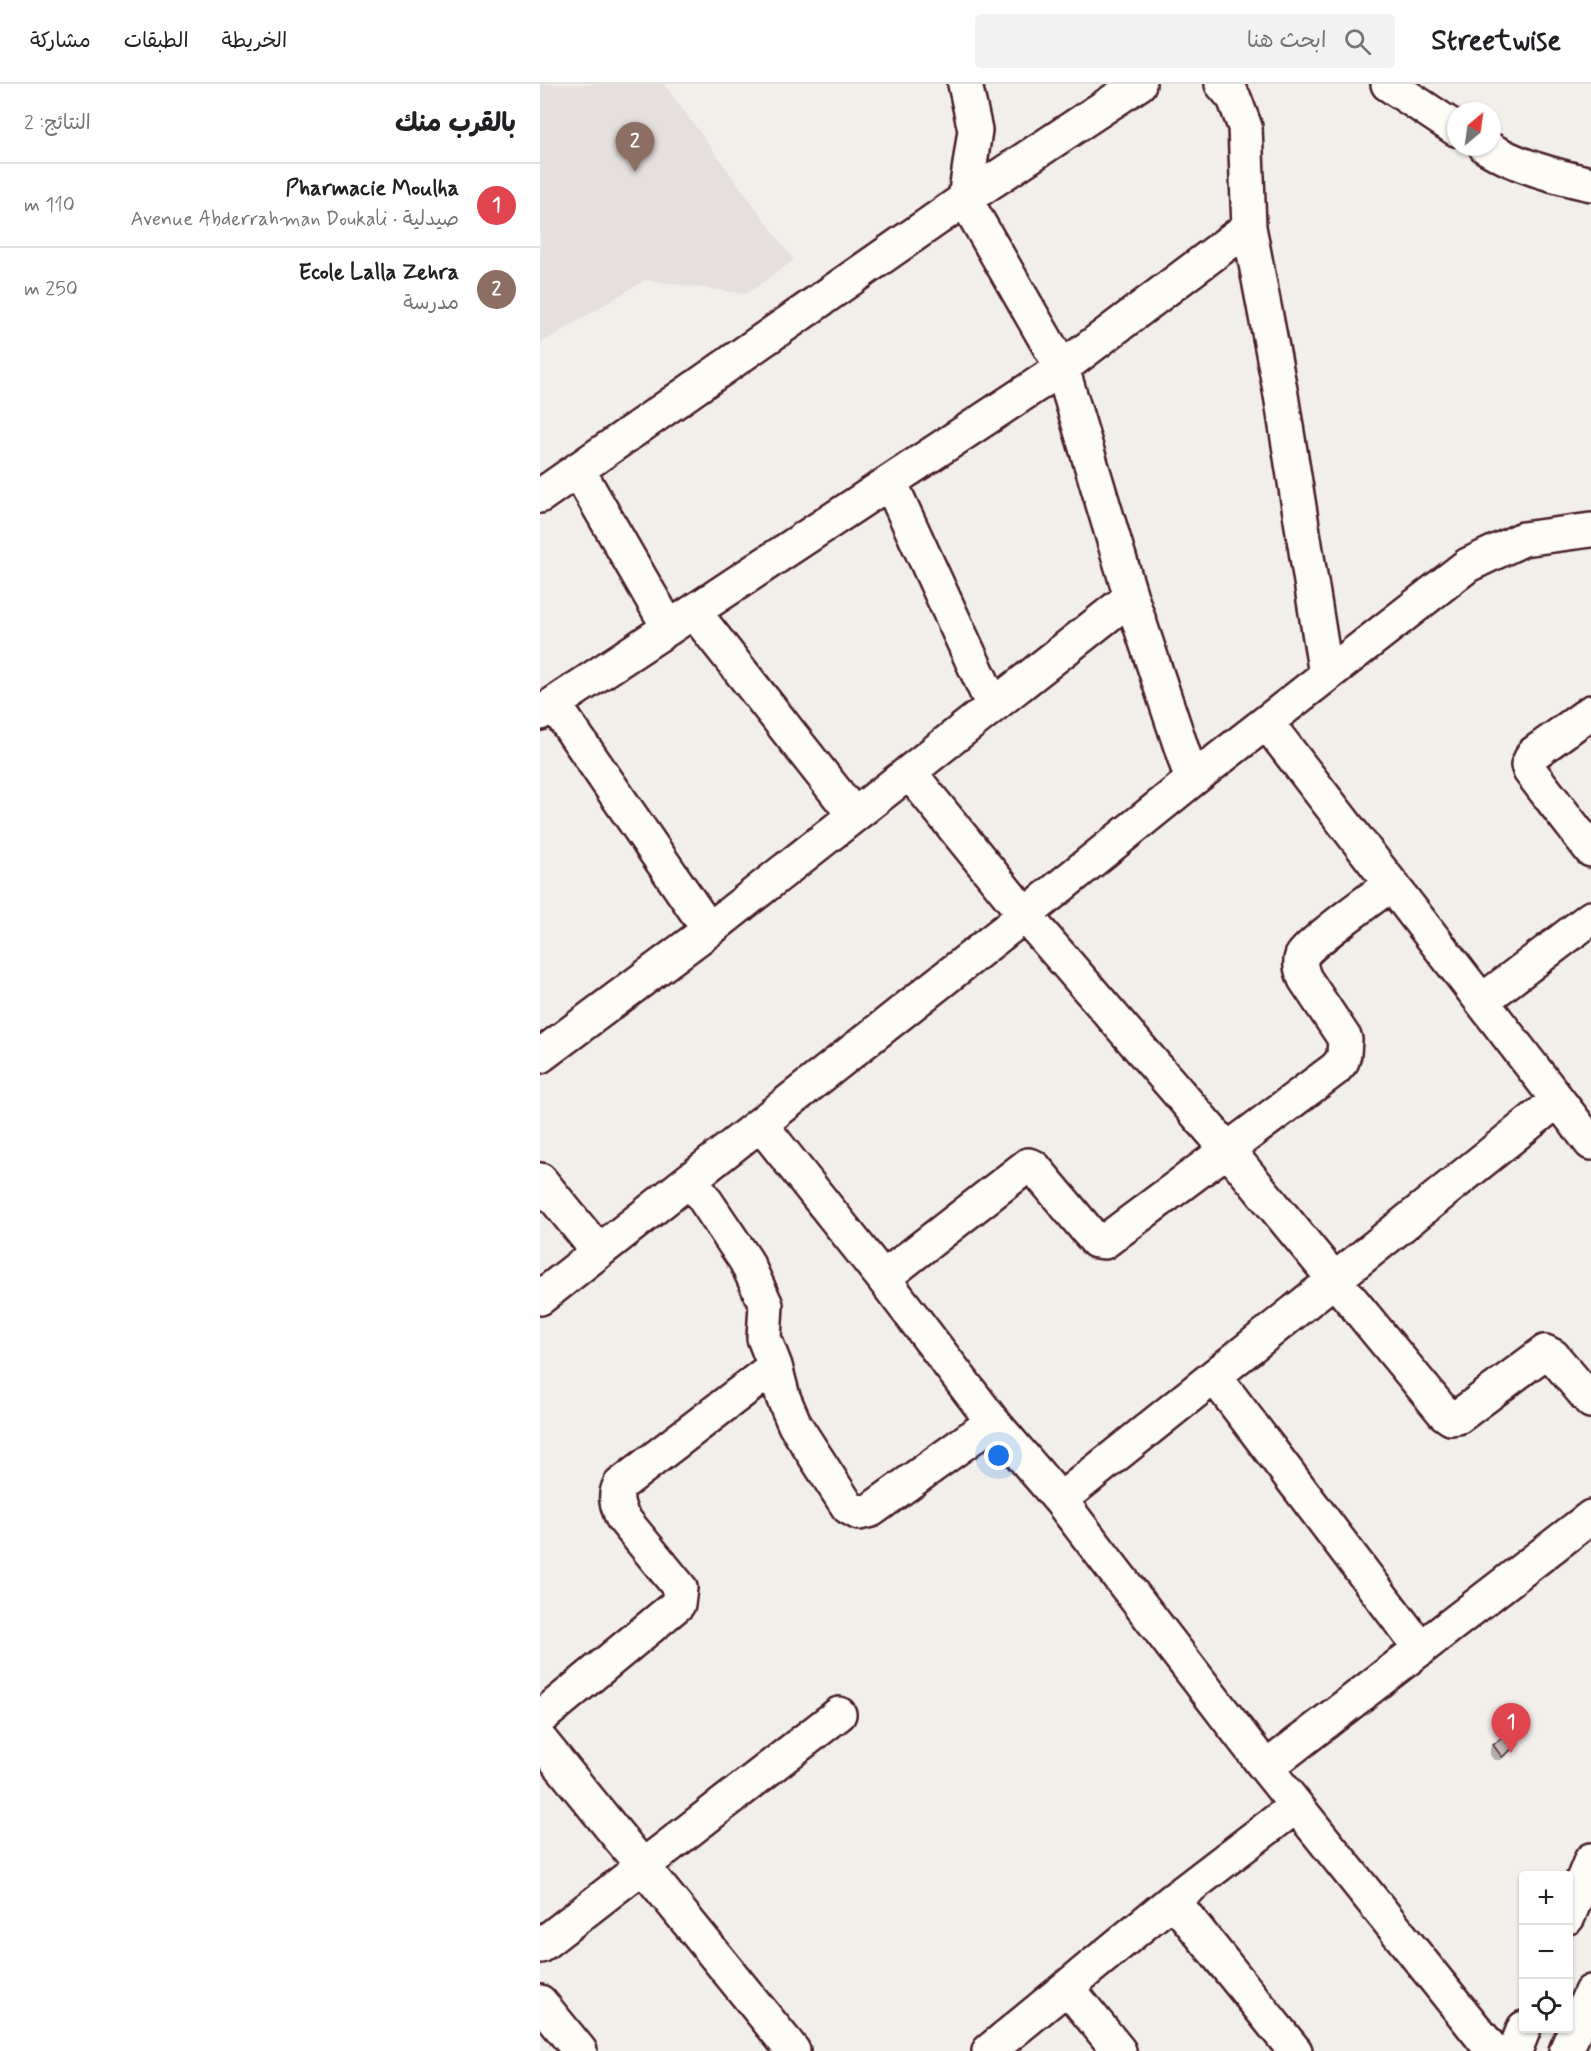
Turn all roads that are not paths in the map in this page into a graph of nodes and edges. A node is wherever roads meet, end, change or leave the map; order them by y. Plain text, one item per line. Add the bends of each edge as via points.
1 (965, 84) edge
2 (1138, 84) edge
3 (1222, 84) edge
4 (1388, 84) edge
5 (1447, 123) edge
6 (1500, 156) edge
7 (1591, 184) edge
8 (965, 200) junction
9 (1249, 227) junction
10 (1062, 368) junction
11 (578, 470) junction
12 (890, 482) junction
13 (540, 496) edge
14 (1591, 530) edge
15 (1131, 597) junction
16 (682, 620) junction
17 (1326, 675) junction
18 (993, 706) junction
19 (547, 709) edge
20 (1591, 712) edge
21 (1267, 723) junction
22 (909, 772) junction
23 (1192, 780) junction
24 (854, 815) junction
25 (1591, 850) edge
26 (1391, 884) junction
27 (1025, 915) junction
28 (1591, 918) edge
29 (709, 930) junction
30 (1482, 1001) junction
31 (540, 1056) edge
32 (1558, 1100) junction
33 (761, 1125) junction
34 (1591, 1143) edge
35 (1227, 1149) junction
36 (691, 1179) junction
37 (540, 1180) edge
38 (598, 1251) junction
39 (883, 1278) junction
40 (1335, 1279) junction
41 (540, 1298) edge
42 (775, 1365) junction
43 (1215, 1377) junction
44 (1591, 1401) edge
45 (993, 1422) junction
46 (1060, 1500) junction
47 (1591, 1517) edge
48 (1421, 1649) junction
49 (839, 1714) dead end
50 (540, 1718) edge
51 (540, 1740) edge
52 (1266, 1768) junction
53 (1296, 1806) junction
54 (1591, 1860) edge
55 (643, 1868) junction
56 (1173, 1900) junction
57 (1573, 1907) edge
58 (540, 1946) edge
59 (1067, 1987) junction
60 (1591, 1992) edge
61 (540, 2002) edge
62 (1522, 2033) edge
63 (580, 2051) edge
64 (793, 2051) edge
65 (989, 2051) edge
66 (1119, 2051) edge
67 (1295, 2051) edge
68 (1493, 2051) edge
69 (1515, 2051) edge
70 (1566, 2051) edge

1 - 8 street via 975,130
2 - 8 street
3 - 9 street via 1234,98 1245,127
4 - 5 street
6 - 7 street
8 - 10 street
8 - 11 street
9 - 10 street
9 - 17 street via 1281,395
10 - 12 street
10 - 15 street
11 - 13 street
11 - 16 street
12 - 16 street
12 - 18 street
14 - 17 street via 1522,539 1468,565
15 - 18 street
15 - 23 street
16 - 19 street
16 - 24 street
17 - 21 street
18 - 22 street
19 - 29 street
20 - 25 street via 1533,753 1528,765
21 - 23 street
21 - 26 street
22 - 24 street
22 - 27 street
23 - 27 street
24 - 29 street
26 - 30 street
26 - 35 street via 1302,956 1305,979 1345,1039 1342,1061
27 - 33 street
27 - 35 street
28 - 30 street
29 - 31 street
30 - 32 street
32 - 34 street
32 - 40 street
33 - 36 street
33 - 39 street
35 - 39 street via 1104,1242 1096,1241 1034,1167 1028,1165
35 - 40 street
36 - 38 street
36 - 42 street via 746,1261 766,1305 764,1338
37 - 38 street
38 - 41 street
39 - 45 street
40 - 43 street
40 - 44 street via 1447,1416 1458,1417 1545,1352 1553,1356
42 - 45 street via 795,1425 848,1507 859,1513 871,1510
42 - 50 street via 620,1485 616,1503 622,1517 680,1588 678,1604
43 - 46 street
43 - 48 street
45 - 46 street
46 - 52 street
47 - 48 street
48 - 52 street
49 - 55 street
51 - 55 street
52 - 53 street
53 - 56 street
53 - 68 street
54 - 57 street
55 - 58 street
55 - 64 street
56 - 59 street
56 - 67 street
59 - 65 street
59 - 66 street
60 - 70 street
61 - 63 street
62 - 69 street

